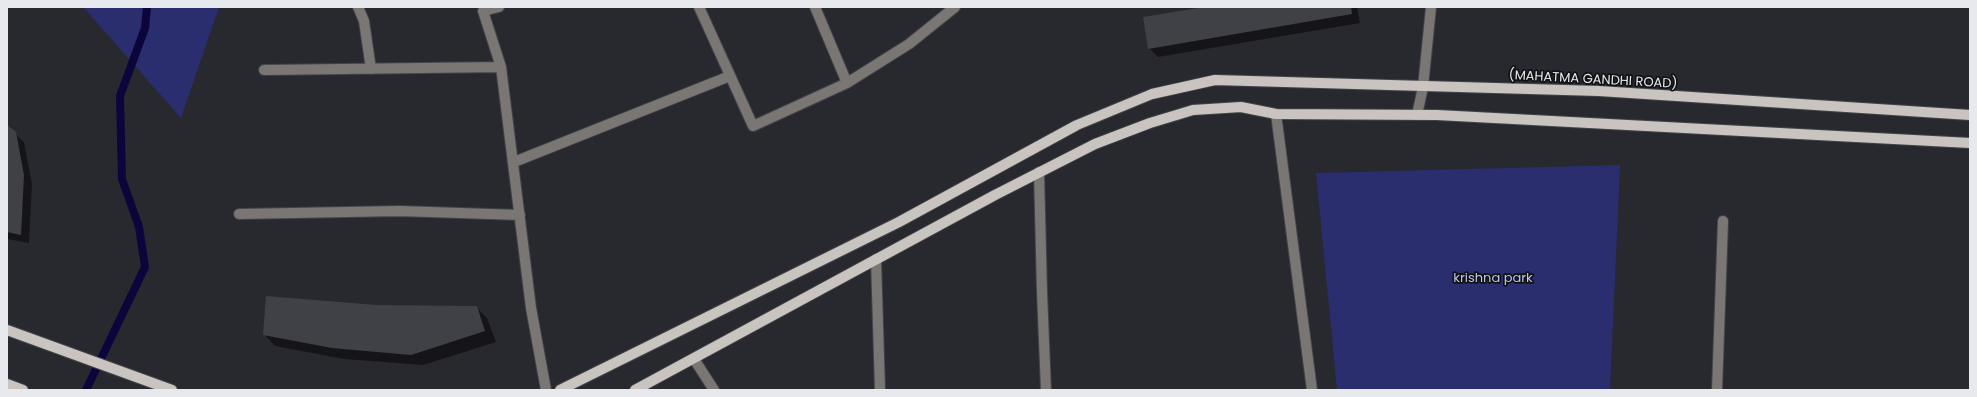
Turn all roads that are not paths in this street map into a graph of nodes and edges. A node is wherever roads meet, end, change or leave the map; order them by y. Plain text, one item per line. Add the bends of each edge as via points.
1 (358, 7) edge
2 (499, 7) edge
3 (699, 7) edge
4 (815, 7) edge
5 (955, 7) edge
6 (1431, 7) edge
7 (501, 67) junction
8 (371, 69) junction
9 (264, 70) dead end
10 (730, 76) junction
11 (846, 83) junction
12 (1423, 87) junction
13 (1276, 114) junction
14 (1417, 114) junction
15 (1970, 115) edge
16 (1970, 143) edge
17 (514, 162) junction
18 (1039, 172) junction
19 (240, 214) dead end
20 (520, 215) junction
21 (1723, 221) dead end
22 (876, 259) junction
23 (7, 330) edge
24 (694, 359) junction
25 (7, 384) edge
26 (23, 390) edge
27 (172, 390) edge
28 (546, 390) edge
29 (560, 390) edge
30 (634, 390) edge
31 (714, 390) edge
32 (880, 390) edge
33 (1046, 390) edge
34 (1312, 390) edge
35 (1717, 390) edge

1 - 8 street via 364,21
2 - 7 street via 483,11
3 - 10 street
4 - 11 street
5 - 11 street via 909,44
6 - 12 street
7 - 8 street
7 - 17 street
8 - 9 street
10 - 11 street via 752,126
10 - 17 street
12 - 14 street
12 - 15 main road, (MAHATMA GANDHI ROAD) via 1599,91
12 - 29 main road, (MAHATMA GANDHI ROAD) via 1215,80 1152,94 1077,125 899,222
13 - 14 main road
13 - 18 main road via 1240,107 1193,110 1095,144
13 - 34 street
14 - 16 main road
17 - 20 street
18 - 22 main road
18 - 33 street
19 - 20 street via 400,211
20 - 28 street via 531,308
21 - 35 street
22 - 24 main road
22 - 32 street
23 - 27 main road
24 - 30 main road
24 - 31 street
25 - 26 main road

